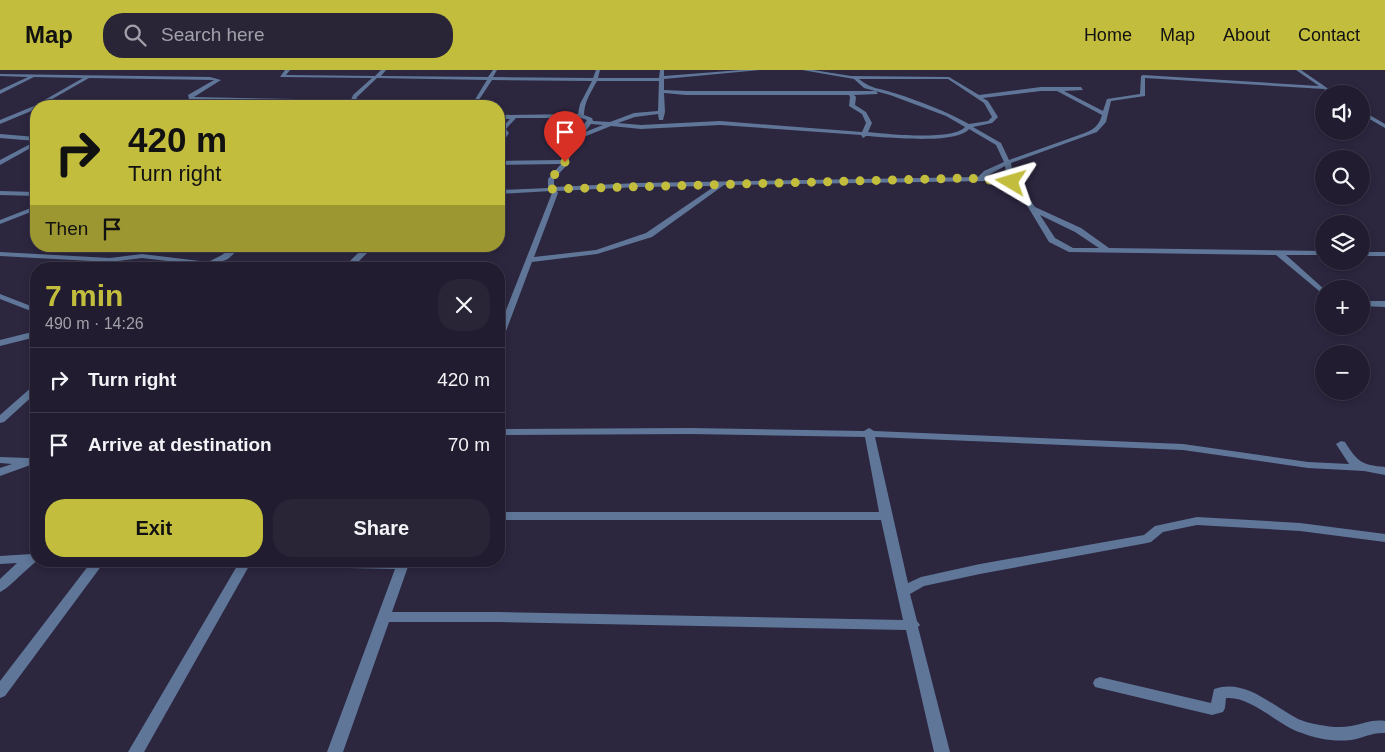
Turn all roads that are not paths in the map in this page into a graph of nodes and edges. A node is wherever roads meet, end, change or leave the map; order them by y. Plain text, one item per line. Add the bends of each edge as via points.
1 (90, 70) edge
2 (200, 70) edge
3 (288, 70) edge
4 (384, 70) edge
5 (495, 70) edge
6 (598, 70) edge
7 (662, 70) edge
8 (758, 70) edge
9 (804, 70) edge
10 (1298, 70) edge
11 (34, 73) edge
12 (0, 75) edge
13 (80, 76) junction
14 (188, 77) junction
15 (376, 77) junction
16 (852, 77) junction
17 (490, 79) junction
18 (662, 79) junction
19 (597, 80) junction
20 (859, 82) junction
21 (1321, 85) edge
22 (1315, 87) edge
23 (1055, 88) junction
24 (1081, 88) dead end
25 (662, 91) junction
26 (0, 92) edge
27 (851, 93) junction
28 (888, 93) junction
29 (978, 97) junction
30 (49, 100) edge
31 (212, 100) edge
32 (353, 100) edge
33 (477, 100) edge
34 (30, 110) edge
35 (662, 112) junction
36 (1105, 114) junction
37 (581, 116) junction
38 (505, 117) edge
39 (514, 117) junction
40 (1370, 117) edge
41 (0, 122) edge
42 (590, 122) junction
43 (607, 124) junction
44 (505, 126) edge
45 (662, 126) junction
46 (969, 126) junction
47 (1385, 126) edge
48 (0, 136) edge
49 (580, 136) junction
50 (864, 136) junction
51 (30, 139) edge
52 (30, 146) edge
53 (565, 162) junction
54 (0, 163) edge
55 (505, 163) edge
56 (1007, 163) junction
57 (980, 179) junction
58 (1011, 182) junction
59 (722, 184) junction
60 (552, 189) junction
61 (30, 192) edge
62 (505, 192) edge
63 (0, 193) edge
64 (27, 194) joint
65 (1032, 209) junction
66 (30, 210) edge
67 (2, 221) edge
68 (230, 252) edge
69 (364, 252) edge
70 (1109, 252) junction
71 (1279, 253) junction
72 (1315, 253) edge
73 (0, 254) edge
74 (1370, 254) edge
75 (1375, 254) junction
76 (1385, 254) edge
77 (529, 260) junction
78 (1385, 260) edge
79 (192, 262) edge
80 (213, 262) edge
81 (353, 262) edge
82 (1315, 285) edge
83 (0, 296) edge
84 (1370, 303) edge
85 (1385, 304) edge
86 (30, 308) edge
87 (505, 322) edge
88 (30, 336) edge
89 (0, 343) edge
90 (30, 393) edge
91 (0, 420) edge
92 (505, 432) edge
93 (870, 432) junction
94 (1341, 444) dead end
95 (0, 460) edge
96 (30, 460) edge
97 (30, 462) edge
98 (1363, 468) junction
99 (1385, 471) edge
100 (0, 472) edge
101 (505, 516) edge
102 (886, 516) junction
103 (1385, 538) edge
104 (30, 558) edge
105 (0, 560) edge
106 (30, 561) edge
107 (94, 567) edge
108 (242, 567) edge
109 (402, 567) edge
110 (0, 587) edge
111 (904, 591) junction
112 (384, 618) junction
113 (913, 625) junction
114 (1100, 683) dead end
115 (0, 692) edge
116 (1385, 728) edge
117 (136, 752) edge
118 (335, 752) edge
119 (942, 752) edge

1 - 13 street
2 - 14 street
3 - 15 street via 282,75
4 - 15 street
5 - 17 street
6 - 19 street
7 - 18 street
8 - 18 street
9 - 16 street
10 - 21 street
11 - 12 street
11 - 13 street
11 - 26 street
13 - 14 street
13 - 30 street via 87,78
14 - 31 street via 219,80 190,96 192,99
15 - 17 street
15 - 32 street
16 - 20 street
16 - 29 street via 940,77 955,80
17 - 19 street
17 - 33 street
18 - 19 street
18 - 25 street
19 - 37 street via 582,103
20 - 27 street via 855,83
20 - 28 street
22 - 36 street via 1144,76 1143,95 1111,99
23 - 24 street
23 - 29 street
23 - 36 street
25 - 27 street
25 - 35 street
27 - 28 street
27 - 50 street via 852,106 864,113 869,123
28 - 46 street
29 - 46 street via 986,102 995,117 990,122
34 - 41 street
35 - 43 street via 637,114
35 - 45 street
36 - 56 street via 1100,128
37 - 39 street
37 - 42 street
38 - 39 street
39 - 44 street
40 - 47 street
42 - 43 street
42 - 49 street
43 - 45 street
43 - 49 street
45 - 50 street via 722,124
46 - 50 street via 963,133 950,136
46 - 56 street via 999,144
48 - 51 street
49 - 53 street
52 - 54 street
53 - 55 street
53 - 60 street via 551,179
56 - 57 street via 983,173
56 - 58 street
57 - 58 street
57 - 59 street
58 - 65 street via 1025,194
59 - 60 street
59 - 77 street via 649,235 596,252
60 - 62 street
60 - 77 street via 555,193
61 - 64 street
63 - 64 street
65 - 70 street via 1078,230
65 - 70 street via 1057,244 1072,250
66 - 67 street
68 - 80 street
69 - 81 street
70 - 71 street
71 - 72 street
71 - 82 street
73 - 79 street via 110,260 142,256
74 - 75 street
75 - 76 street
75 - 78 street
77 - 87 street
83 - 86 street
84 - 85 street
88 - 89 street
90 - 91 street
92 - 93 street
93 - 98 street via 1183,447 1308,465
93 - 102 street
94 - 98 street via 1349,459
95 - 96 street
97 - 100 street
98 - 99 street
101 - 102 street
102 - 111 street
103 - 111 street via 1300,527 1197,521 1159,530 1146,540 980,569 920,582
104 - 105 street
106 - 110 street via 14,571
107 - 115 street
108 - 117 street
109 - 112 street
111 - 113 street
112 - 113 street via 499,617
112 - 118 street
113 - 119 street
114 - 116 street via 1212,710 1218,708 1219,693 1243,694 1251,696 1280,718 1320,733

